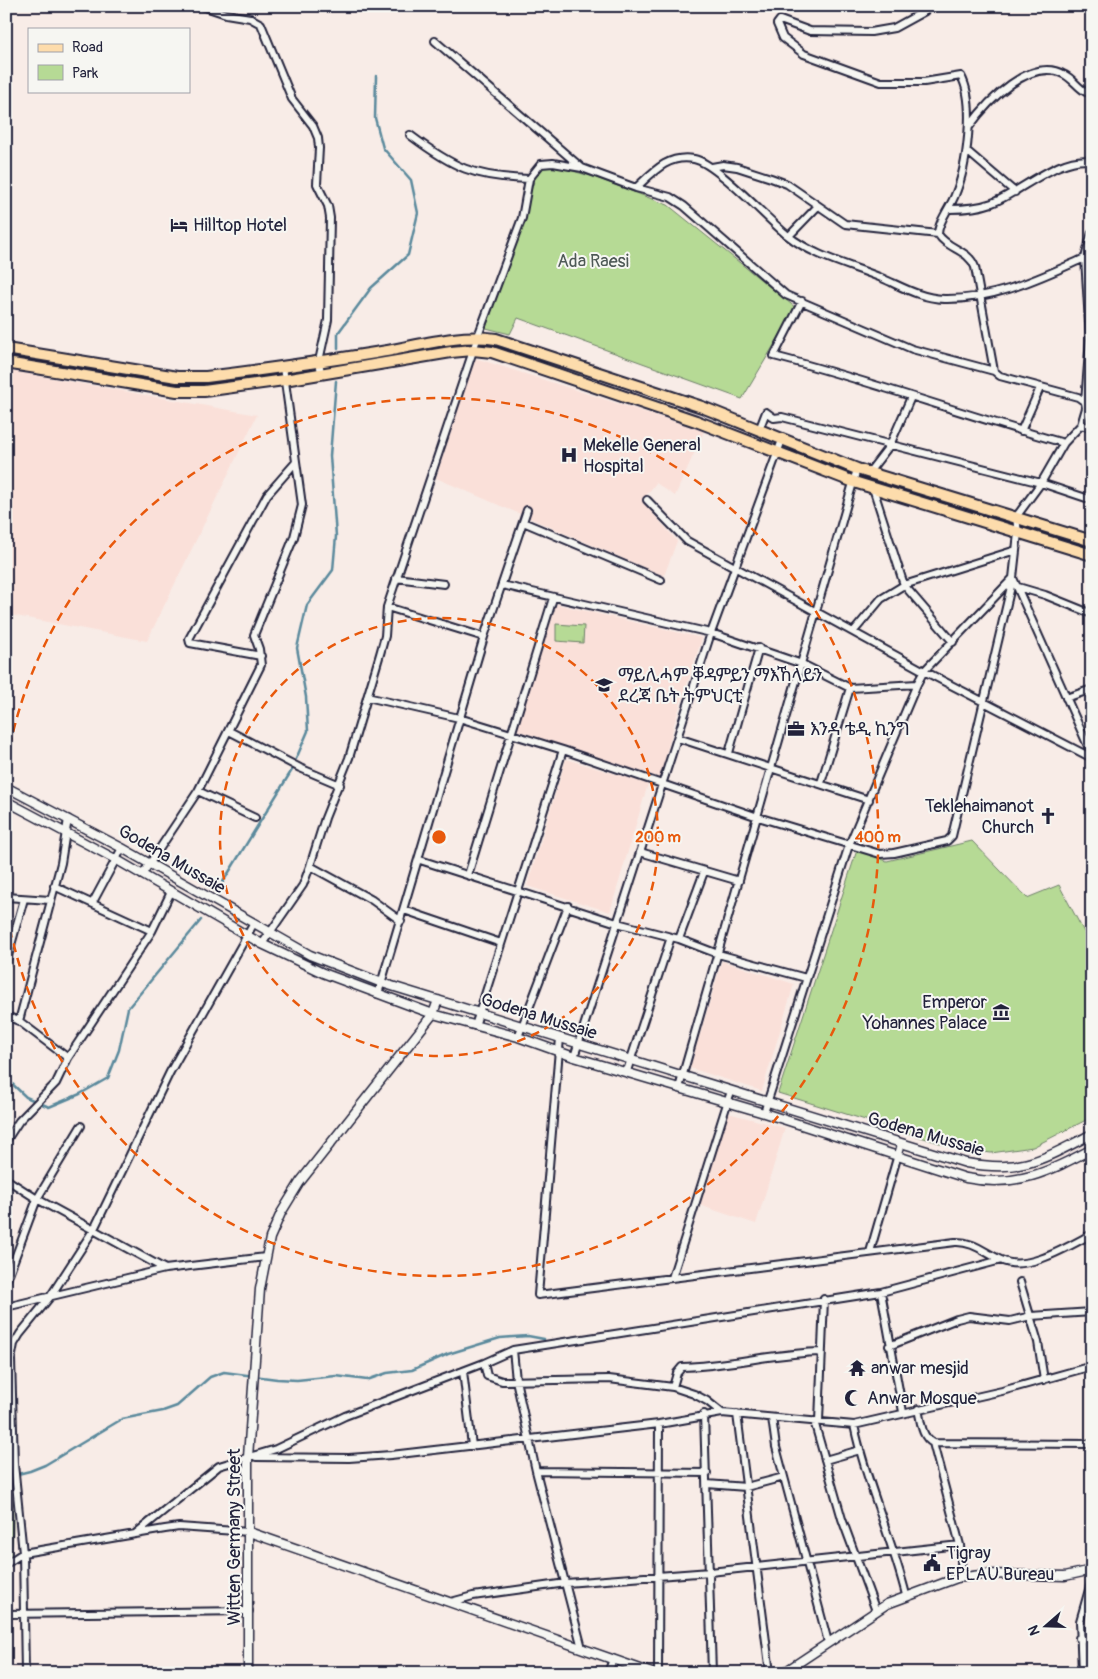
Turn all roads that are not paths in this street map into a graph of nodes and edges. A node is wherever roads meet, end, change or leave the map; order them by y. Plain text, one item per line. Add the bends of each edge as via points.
1 (202, 6) edge
2 (926, 6) edge
3 (435, 41) dead end
4 (1086, 92) dead end
5 (969, 127) junction
6 (410, 135) dead end
7 (967, 151) junction
8 (1092, 161) edge
9 (582, 168) junction
10 (712, 168) junction
11 (529, 179) junction
12 (636, 188) junction
13 (1015, 192) junction
14 (818, 206) junction
15 (950, 209) junction
16 (1092, 232) edge
17 (938, 234) junction
18 (788, 236) junction
19 (1085, 258) junction
20 (979, 295) junction
21 (802, 301) junction
22 (478, 336) junction
23 (1091, 339) edge
24 (6, 349) edge
25 (473, 350) junction
26 (33, 354) junction
27 (319, 361) junction
28 (6, 363) edge
29 (283, 367) junction
30 (30, 368) junction
31 (994, 371) junction
32 (321, 374) junction
33 (284, 380) junction
34 (1040, 388) junction
35 (911, 397) junction
36 (1085, 402) junction
37 (733, 419) junction
38 (1081, 425) junction
39 (1092, 428) edge
40 (759, 430) junction
41 (1021, 431) junction
42 (728, 433) junction
43 (782, 440) junction
44 (1064, 443) junction
45 (890, 445) junction
46 (778, 453) junction
47 (296, 462) junction
48 (857, 469) junction
49 (870, 471) junction
50 (854, 482) junction
51 (1041, 484) junction
52 (873, 488) junction
53 (647, 500) dead end
54 (1092, 500) edge
55 (527, 510) dead end
56 (1016, 518) junction
57 (523, 522) junction
58 (1018, 533) junction
59 (1092, 541) edge
60 (1016, 550) junction
61 (1092, 555) edge
62 (734, 567) junction
63 (396, 578) junction
64 (1013, 578) junction
65 (661, 580) dead end
66 (444, 584) dead end
67 (502, 585) junction
68 (904, 585) junction
69 (1018, 587) junction
70 (553, 598) junction
71 (386, 607) junction
72 (817, 611) junction
73 (1092, 614) edge
74 (854, 631) junction
75 (711, 633) junction
76 (484, 637) junction
77 (953, 642) junction
78 (759, 648) junction
79 (260, 656) junction
80 (802, 664) junction
81 (924, 671) junction
82 (916, 684) junction
83 (850, 688) junction
84 (1092, 689) edge
85 (367, 697) junction
86 (1066, 698) junction
87 (984, 701) junction
88 (460, 718) junction
89 (229, 731) junction
90 (511, 734) junction
91 (678, 738) junction
92 (563, 750) junction
93 (729, 754) junction
94 (1092, 757) edge
95 (772, 767) junction
96 (821, 782) junction
97 (340, 785) junction
98 (662, 785) junction
99 (6, 786) edge
100 (198, 791) junction
101 (869, 800) junction
102 (6, 801) edge
103 (758, 817) junction
104 (255, 818) dead end
105 (68, 819) junction
106 (64, 832) junction
107 (849, 845) junction
108 (122, 848) junction
109 (640, 852) junction
110 (117, 860) junction
111 (420, 860) junction
112 (150, 864) junction
113 (310, 866) junction
114 (704, 872) junction
115 (142, 875) junction
116 (468, 875) junction
117 (739, 881) junction
118 (54, 886) junction
119 (518, 891) junction
120 (171, 892) junction
121 (6, 897) edge
122 (24, 899) junction
123 (50, 900) junction
124 (93, 902) junction
125 (568, 906) junction
126 (404, 910) junction
127 (401, 921) junction
128 (254, 923) junction
129 (617, 923) junction
130 (152, 931) junction
131 (268, 932) junction
132 (249, 935) junction
133 (671, 937) junction
134 (679, 939) junction
135 (501, 943) junction
136 (262, 944) junction
137 (718, 954) junction
138 (6, 963) edge
139 (806, 978) junction
140 (382, 983) junction
141 (378, 994) junction
142 (438, 1000) junction
143 (479, 1013) junction
144 (433, 1014) junction
145 (6, 1016) edge
146 (19, 1021) junction
147 (475, 1026) junction
148 (522, 1027) junction
149 (518, 1037) junction
150 (560, 1038) junction
151 (580, 1044) junction
152 (560, 1052) junction
153 (574, 1057) junction
154 (68, 1058) junction
155 (631, 1061) junction
156 (627, 1071) junction
157 (683, 1076) junction
158 (679, 1088) junction
159 (731, 1091) junction
160 (768, 1102) junction
161 (727, 1104) junction
162 (764, 1113) junction
163 (81, 1126) dead end
164 (1092, 1134) edge
165 (6, 1141) edge
166 (901, 1144) junction
167 (1092, 1149) edge
168 (898, 1156) junction
169 (6, 1179) edge
170 (37, 1199) junction
171 (94, 1229) junction
172 (1092, 1234) edge
173 (870, 1252) junction
174 (266, 1257) junction
175 (1001, 1260) junction
176 (165, 1269) junction
177 (672, 1278) junction
178 (6, 1282) edge
179 (1020, 1282) dead end
180 (881, 1292) junction
181 (50, 1297) junction
182 (824, 1299) junction
183 (6, 1307) edge
184 (1092, 1312) edge
185 (1031, 1316) junction
186 (889, 1346) junction
187 (513, 1350) junction
188 (821, 1352) junction
189 (484, 1364) junction
190 (1092, 1366) edge
191 (463, 1371) junction
192 (516, 1380) junction
193 (1044, 1380) junction
194 (673, 1388) junction
195 (918, 1409) junction
196 (903, 1412) junction
197 (722, 1413) junction
198 (704, 1414) junction
199 (737, 1414) junction
200 (772, 1418) junction
201 (816, 1421) junction
202 (659, 1424) junction
203 (854, 1425) junction
204 (530, 1438) junction
205 (933, 1444) junction
206 (1092, 1444) edge
207 (472, 1446) junction
208 (860, 1450) junction
209 (248, 1457) junction
210 (825, 1460) junction
211 (536, 1471) junction
212 (658, 1473) junction
213 (707, 1473) junction
214 (784, 1476) junction
215 (707, 1484) junction
216 (746, 1488) junction
217 (249, 1532) junction
218 (135, 1534) junction
219 (960, 1545) junction
220 (23, 1553) junction
221 (896, 1553) junction
222 (855, 1557) junction
223 (807, 1562) junction
224 (6, 1564) edge
225 (756, 1566) junction
226 (1092, 1570) edge
227 (710, 1572) junction
228 (658, 1576) junction
229 (962, 1576) junction
230 (1092, 1579) edge
231 (566, 1583) junction
232 (906, 1595) junction
233 (451, 1602) junction
234 (249, 1611) junction
235 (876, 1611) junction
236 (6, 1614) edge
237 (24, 1614) junction
238 (1079, 1638) junction
239 (1092, 1639) edge
240 (828, 1642) junction
241 (582, 1648) junction
242 (613, 1658) junction
243 (25, 1673) edge
244 (248, 1673) edge
245 (608, 1673) edge
246 (652, 1673) edge
247 (658, 1673) edge
248 (712, 1673) edge
249 (770, 1673) edge
250 (783, 1673) edge
251 (1082, 1673) edge

1 - 27 street via 250,18 261,24 292,99 318,138 317,184 330,218 328,320
2 - 5 street via 926,12 918,17 894,28 872,32 810,31 780,20 777,24 783,38 804,54 881,82 924,82 961,76 965,83
3 - 9 street
4 - 5 street via 1065,74 1044,70 1032,73 990,100
5 - 7 street
6 - 11 street via 450,163 485,176
7 - 13 street
7 - 15 street
8 - 13 street via 1085,159 1064,164
9 - 11 street via 541,164
9 - 12 street
10 - 12 street via 694,159 677,158 661,165
10 - 14 street via 723,165 737,167 771,178 787,184
10 - 18 street
11 - 22 street via 522,218
12 - 21 street via 670,197 786,295
13 - 15 street via 992,203
14 - 17 street via 845,224
14 - 18 street
15 - 17 street
16 - 19 street
17 - 20 street via 970,256
18 - 20 street via 818,254 921,296 944,299
19 - 20 street via 1010,290
19 - 23 street
20 - 31 street
21 - 31 street via 912,349
21 - 35 street via 774,356 848,375
22 - 25 street
22 - 27 main road
22 - 37 main road via 512,342
23 - 36 street
24 - 26 main road
25 - 32 main road
25 - 42 main road via 504,355
25 - 63 street
26 - 29 main road via 186,378
26 - 30 main road
27 - 29 main road
27 - 32 street
28 - 30 main road
29 - 33 street
30 - 33 main road via 186,391
31 - 34 street via 1000,376
32 - 33 main road
33 - 47 street
34 - 36 street via 1078,397
34 - 41 street
35 - 41 street
35 - 45 street
36 - 38 street
37 - 40 main road
37 - 42 main road
38 - 39 street
38 - 44 street
40 - 43 main road
40 - 45 street via 766,412 774,418 782,417
41 - 44 street
42 - 46 main road
43 - 46 street
43 - 48 main road
44 - 51 street
45 - 49 street
45 - 51 street
46 - 50 main road
46 - 62 street
47 - 79 street via 302,505 294,537 254,635
47 - 79 street via 267,495 189,640 190,644
48 - 49 main road
48 - 50 street
49 - 56 main road
50 - 52 main road
50 - 72 street
51 - 54 street
51 - 56 street
52 - 58 main road
52 - 68 street
53 - 62 street via 686,541
55 - 57 street
56 - 58 street
56 - 59 main road
57 - 65 street
57 - 67 street
58 - 60 street
58 - 61 main road
60 - 64 street
60 - 68 street
62 - 72 street
62 - 75 street
63 - 66 street
63 - 71 street
64 - 69 street
64 - 77 street
64 - 87 street
67 - 70 street
67 - 76 street
68 - 74 street via 881,599
68 - 77 street
69 - 73 street
69 - 86 street
70 - 75 street
70 - 90 street
71 - 76 street
71 - 85 street via 386,636
72 - 74 street
72 - 80 street
74 - 81 street
75 - 78 street
75 - 91 street
76 - 88 street
77 - 81 street
78 - 80 street
78 - 93 street
79 - 89 street via 261,665
80 - 83 street
80 - 95 street
81 - 82 street
81 - 87 street
82 - 83 street
82 - 101 street
83 - 96 street
84 - 86 street
85 - 88 street
85 - 97 street
86 - 94 street
87 - 94 street
87 - 107 street via 951,839 885,855
88 - 90 street
88 - 111 street
89 - 97 street
89 - 100 street
90 - 92 street
90 - 116 street
91 - 93 street
91 - 98 street
92 - 98 street
92 - 119 street
93 - 95 street
95 - 96 street
95 - 103 street
96 - 101 street
97 - 113 street via 325,818
98 - 103 street
98 - 109 street
99 - 105 street, Godena Mussaie
100 - 104 street
100 - 112 street
101 - 107 street
102 - 106 street, Godena Mussaie
103 - 107 street
103 - 117 street
105 - 106 street
105 - 108 street, Godena Mussaie
106 - 110 street, Godena Mussaie
106 - 118 street via 61,863
107 - 139 street
108 - 110 street
108 - 112 street, Godena Mussaie
109 - 114 street
109 - 129 street
110 - 115 street, Godena Mussaie
110 - 124 street
111 - 116 street
111 - 126 street
112 - 115 street
112 - 128 street, Godena Mussaie
113 - 127 street via 372,900
113 - 131 street via 302,885
114 - 117 street
114 - 134 street
115 - 120 street, Godena Mussaie
116 - 119 street
117 - 137 street
118 - 123 street
118 - 124 street
119 - 125 street
119 - 135 street
120 - 130 street
120 - 132 street, Godena Mussaie
121 - 122 street
122 - 123 street
122 - 138 street
123 - 146 street
124 - 130 street
125 - 129 street
125 - 148 street
126 - 127 street
126 - 135 street
127 - 140 street
128 - 131 street, Godena Mussaie
128 - 132 street
129 - 133 street
129 - 151 street
130 - 154 street
131 - 136 street
131 - 140 street, Godena Mussaie via 320,960
132 - 136 street, Godena Mussaie
132 - 171 street via 170,1072
133 - 134 street
133 - 155 street
134 - 137 street
135 - 143 street
136 - 141 street, Godena Mussaie
137 - 139 street
137 - 157 street
139 - 160 street
140 - 141 street
140 - 142 street, Godena Mussaie
141 - 144 street, Godena Mussaie
142 - 143 street, Godena Mussaie
142 - 144 street, Witten Germany Street
143 - 147 street
143 - 148 street, Godena Mussaie
144 - 147 street, Godena Mussaie
144 - 174 street, Witten Germany Street via 300,1182 275,1225
145 - 146 street
146 - 154 street
147 - 149 street, Godena Mussaie
148 - 149 street
148 - 150 street, Godena Mussaie
149 - 152 street, Godena Mussaie
150 - 151 street, Godena Mussaie
150 - 152 street
151 - 153 street
151 - 155 street, Godena Mussaie
152 - 153 street, Godena Mussaie
152 - 177 street via 538,1295
153 - 156 street, Godena Mussaie
154 - 165 street via 56,1083 32,1107
155 - 156 street
155 - 157 street, Godena Mussaie
156 - 158 street, Godena Mussaie
157 - 158 street
157 - 159 street, Godena Mussaie
158 - 161 street, Godena Mussaie
159 - 160 street, Godena Mussaie
159 - 161 street
160 - 162 street
160 - 166 street, Godena Mussaie
161 - 162 street, Godena Mussaie
161 - 177 street
162 - 168 street, Godena Mussaie
163 - 170 street
164 - 166 street, Godena Mussaie via 1039,1160 1007,1168 959,1162
166 - 168 street
167 - 168 street, Godena Mussaie via 1045,1173 1005,1182 966,1178
168 - 173 street
169 - 170 street
170 - 171 street
170 - 178 street
171 - 176 street
171 - 181 street
172 - 175 street via 1058,1252 1019,1264
173 - 175 street via 963,1241
173 - 177 street
174 - 176 street
174 - 209 street, Witten Germany Street via 260,1289
175 - 180 street
176 - 181 street
179 - 185 street
180 - 182 street
180 - 186 street
181 - 183 street
181 - 220 street via 14,1344 11,1360 14,1464
182 - 187 street
182 - 188 street
184 - 185 street
185 - 186 street via 1010,1321 970,1316
185 - 193 street
186 - 196 street
187 - 189 street
187 - 192 street
188 - 194 street via 796,1352 707,1367 682,1367
188 - 201 street
189 - 191 street
189 - 192 street via 487,1376 502,1381
190 - 193 street
191 - 207 street
191 - 209 street via 345,1416 276,1449
192 - 194 street via 588,1378
192 - 204 street
193 - 195 street
194 - 197 street via 694,1394
195 - 196 street
195 - 205 street via 923,1432
196 - 203 street
197 - 198 street
197 - 199 street
198 - 202 street
198 - 213 street
199 - 200 street
199 - 216 street
200 - 201 street
200 - 214 street
201 - 203 street
201 - 210 street
202 - 204 street
202 - 212 street
203 - 208 street
204 - 207 street
204 - 211 street
205 - 206 street
205 - 219 street
207 - 209 street via 349,1458
208 - 210 street
208 - 221 street
209 - 217 street, Witten Germany Street
209 - 218 street via 219,1466
210 - 222 street
211 - 212 street
211 - 231 street
212 - 213 street
212 - 228 street
213 - 215 street
214 - 216 street
214 - 223 street
215 - 216 street
215 - 227 street
216 - 225 street
217 - 218 street via 179,1527
217 - 233 street
217 - 234 street, Witten Germany Street
218 - 220 street
219 - 221 street
219 - 229 street
220 - 224 street
220 - 237 street
221 - 222 street
221 - 232 street
222 - 223 street
222 - 235 street
223 - 225 street
223 - 240 street
225 - 227 street
225 - 249 street
226 - 229 street via 1065,1576
227 - 228 street
227 - 248 street
228 - 231 street
228 - 247 street
229 - 232 street
230 - 238 street via 1082,1610
231 - 233 street
231 - 241 street
232 - 235 street
233 - 241 street
234 - 237 street
234 - 244 street, Witten Germany Street
235 - 240 street
236 - 237 street
237 - 243 street
238 - 239 street
238 - 251 street
240 - 250 street
241 - 242 street
242 - 245 street
242 - 246 street

